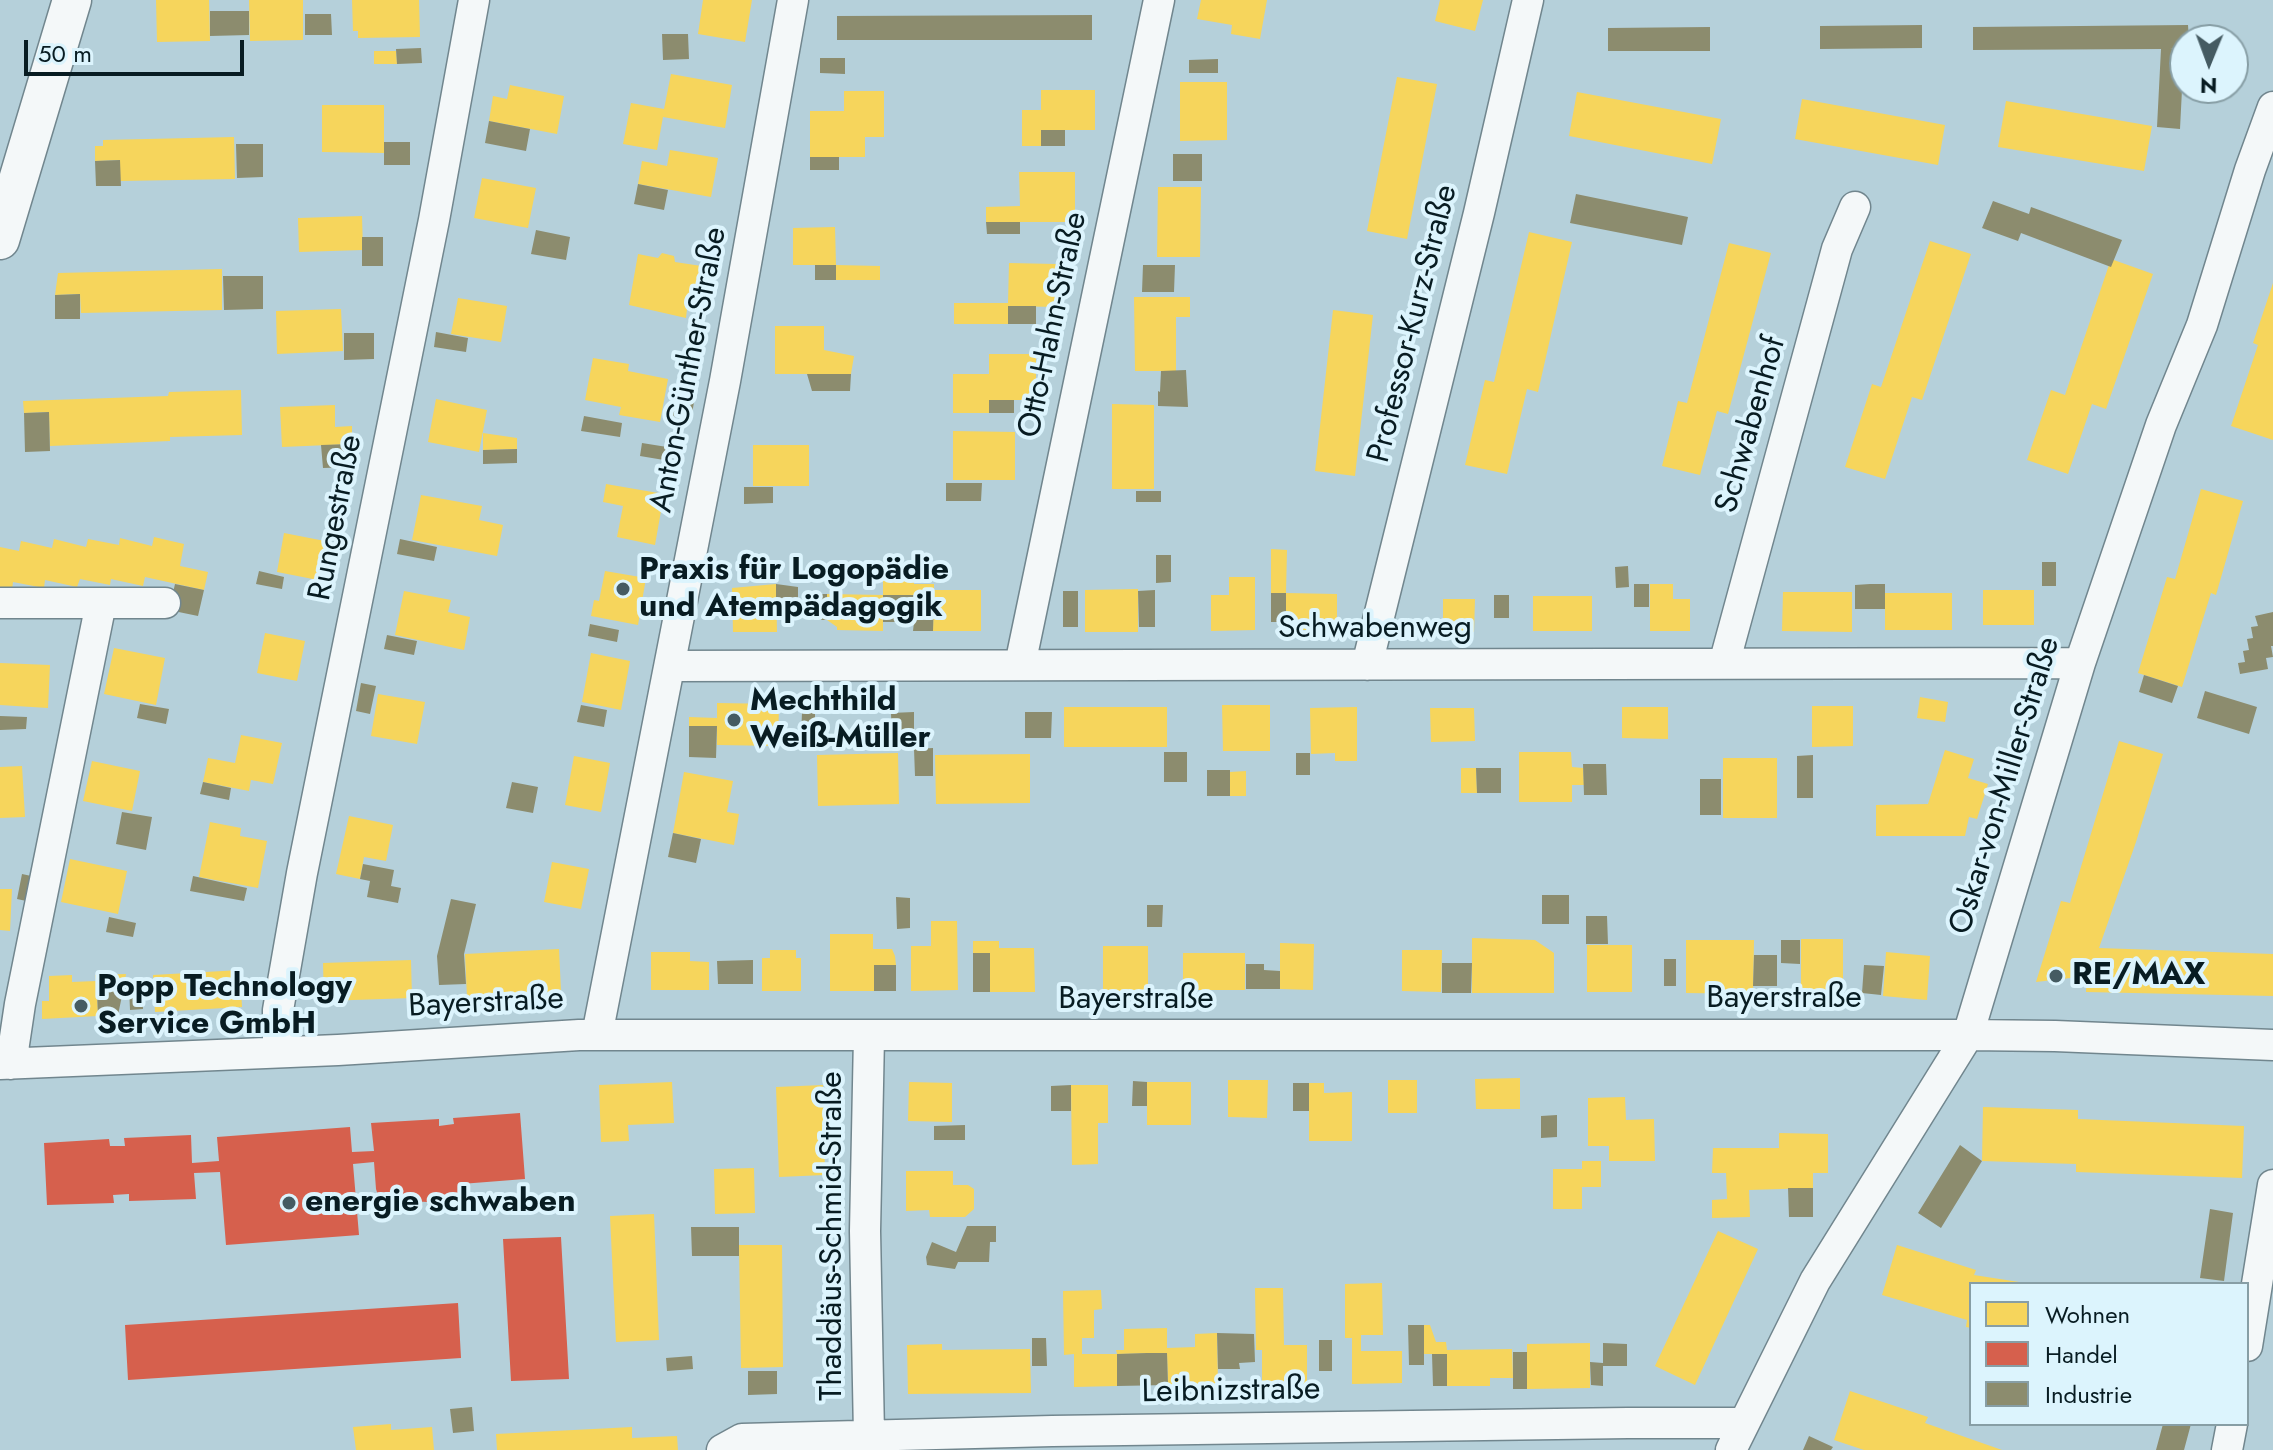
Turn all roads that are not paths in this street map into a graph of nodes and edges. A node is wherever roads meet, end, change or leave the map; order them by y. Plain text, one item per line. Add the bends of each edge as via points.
1 (72, 0) edge
2 (474, 0) edge
3 (793, 0) edge
4 (1159, 0) edge
5 (1528, 0) edge
6 (2273, 107) edge
7 (1855, 207) dead end
8 (0, 240) edge
9 (0, 603) edge
10 (101, 603) junction
11 (165, 603) dead end
12 (2080, 663) junction
13 (1724, 664) junction
14 (1020, 665) junction
15 (1367, 665) junction
16 (670, 666) junction
17 (597, 1035) junction
18 (1968, 1035) junction
19 (869, 1036) junction
20 (2273, 1045) edge
21 (278, 1052) junction
22 (5, 1064) edge
23 (2273, 1185) edge
24 (2249, 1334) edge
25 (2232, 1426) edge
26 (869, 1435) junction
27 (1738, 1437) edge
28 (722, 1450) edge
29 (2227, 1450) edge

1 - 8 street
2 - 21 street, Rungestraße via 302,873 278,1010
3 - 16 street, Anton-Günther-Straße
4 - 14 street, Otto-Hahn-Straße
5 - 15 street, Professor-Kurz-Straße
6 - 12 street, Oskar-von-Miller-Straße via 2202,325 2161,425
7 - 13 street, Schwabenhof via 1837,249
9 - 10 street
10 - 11 street
10 - 22 street
12 - 13 street, Schwabenweg
12 - 18 street, Oskar-von-Miller-Straße
13 - 15 street, Schwabenweg
14 - 15 street, Schwabenweg
14 - 16 street, Schwabenweg
16 - 17 street, Anton-Günther-Straße
17 - 19 street, Bayerstraße
17 - 21 street, Bayerstraße
18 - 19 street, Bayerstraße
18 - 20 street, Bayerstraße
18 - 27 street, Oskar-von-Miller-Straße via 1815,1281
19 - 26 street, Thaddäus-Schmid-Straße
21 - 22 street, Bayerstraße
23 - 24 street
25 - 29 street
26 - 27 street, Leibnizstraße via 1628,1423
26 - 28 street, Leibnizstraße via 742,1439

